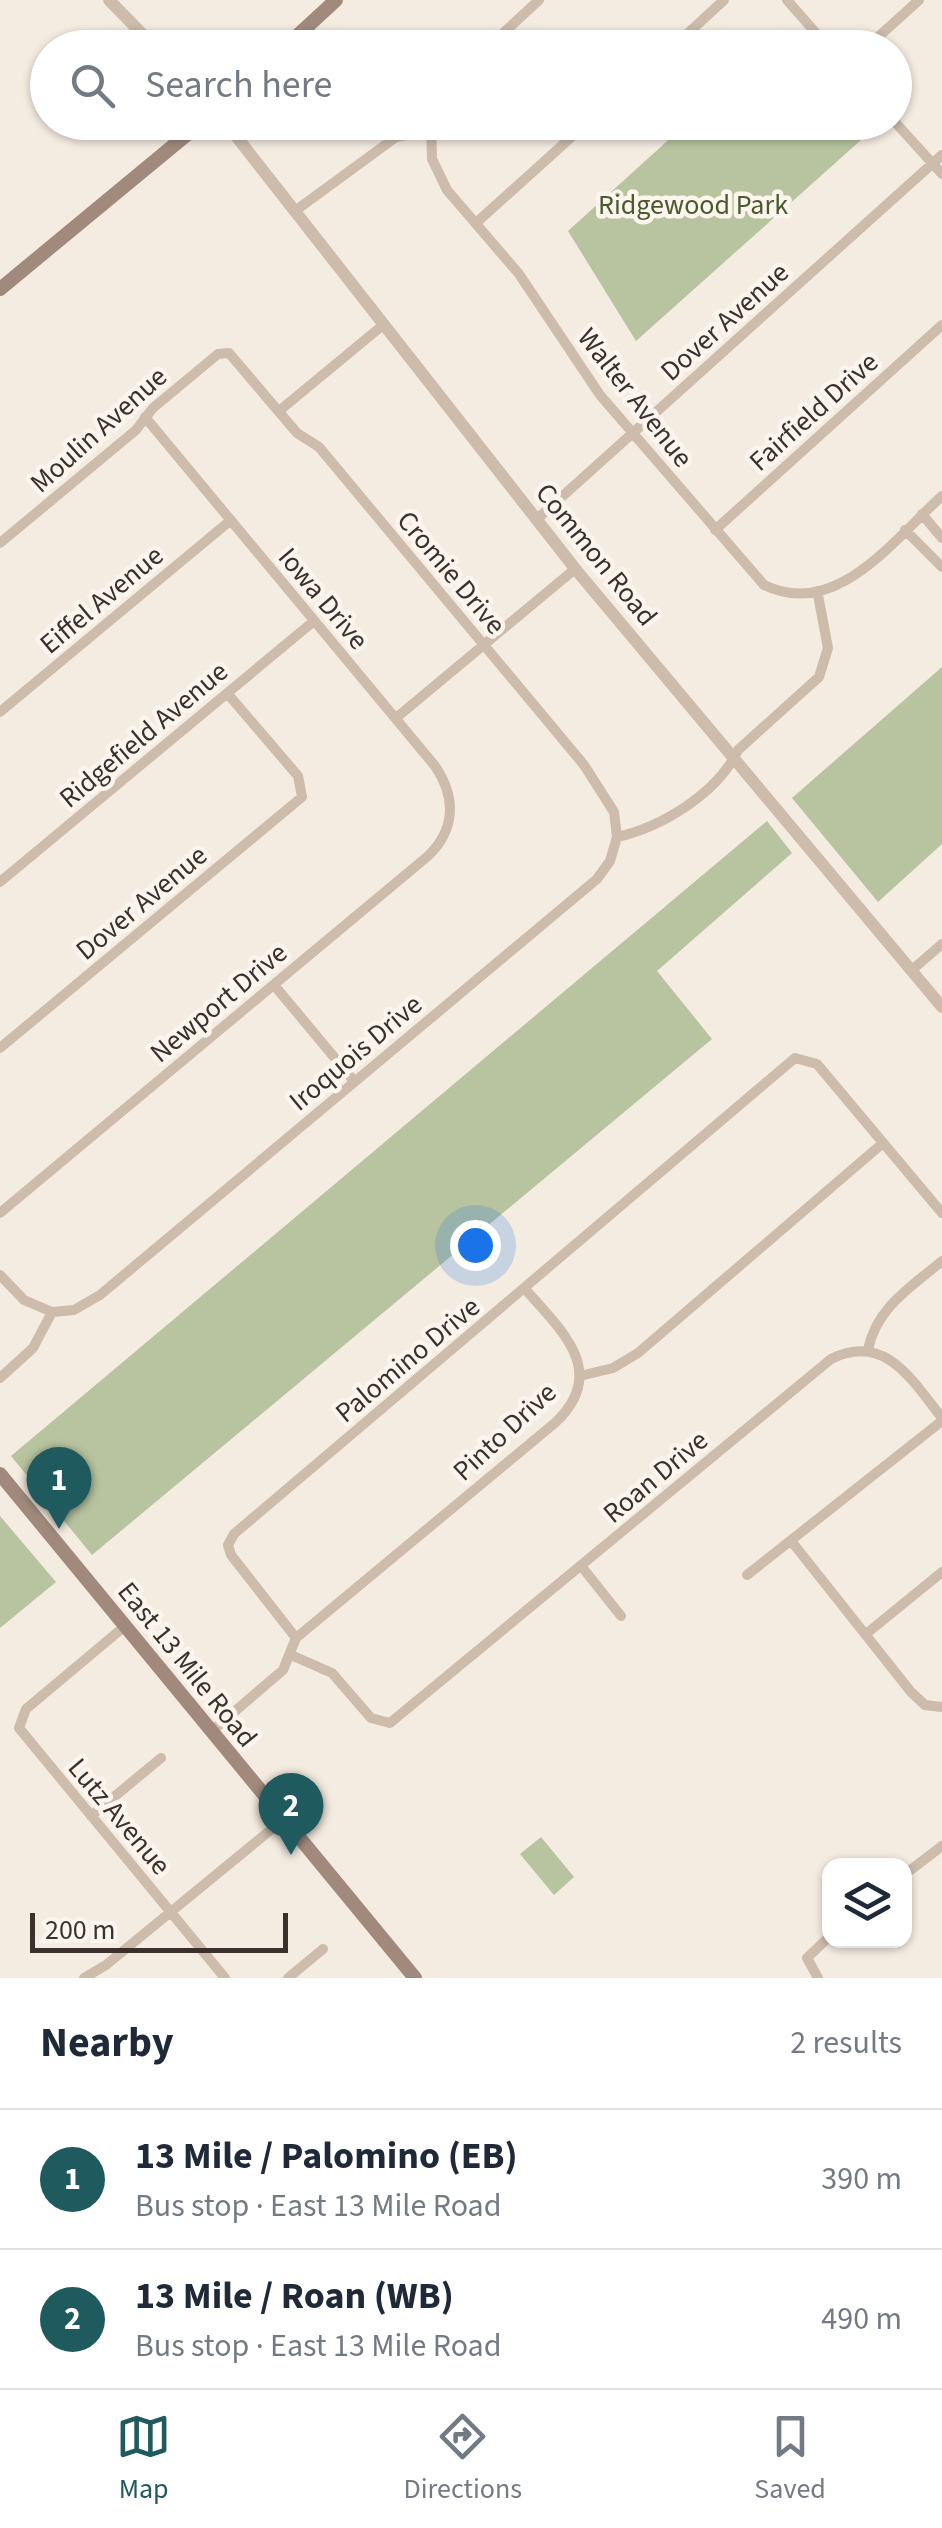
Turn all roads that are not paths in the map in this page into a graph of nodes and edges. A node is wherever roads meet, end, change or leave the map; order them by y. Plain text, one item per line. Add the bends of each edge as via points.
1 (110, 0) edge
2 (336, 0) edge
3 (540, 0) edge
4 (724, 0) edge
5 (787, 0) edge
6 (919, 0) edge
7 (139, 30) edge
8 (304, 30) edge
9 (507, 30) edge
10 (692, 30) edge
11 (813, 30) edge
12 (886, 30) edge
13 (912, 137) edge
14 (180, 140) edge
15 (240, 140) edge
16 (392, 140) edge
17 (432, 140) edge
18 (568, 140) edge
19 (937, 159) edge
20 (942, 174) edge
21 (295, 211) junction
22 (476, 224) junction
23 (0, 289) edge
24 (383, 325) junction
25 (942, 325) edge
26 (228, 352) joint
27 (279, 411) junction
28 (146, 417) junction
29 (632, 433) junction
30 (942, 496) edge
31 (922, 514) junction
32 (231, 520) junction
33 (536, 520) junction
34 (714, 530) junction
35 (905, 530) junction
36 (942, 538) edge
37 (0, 543) edge
38 (942, 566) edge
39 (575, 569) junction
40 (818, 595) junction
41 (314, 621) junction
42 (484, 646) junction
43 (227, 693) junction
44 (0, 712) edge
45 (396, 718) junction
46 (734, 757) junction
47 (451, 815) joint
48 (617, 837) junction
49 (0, 882) edge
50 (942, 944) edge
51 (912, 970) junction
52 (274, 985) junction
53 (942, 1007) edge
54 (0, 1048) edge
55 (354, 1082) junction
56 (883, 1143) junction
57 (0, 1213) edge
58 (942, 1213) edge
59 (942, 1261) edge
60 (0, 1275) edge
61 (525, 1289) junction
62 (52, 1312) junction
63 (868, 1350) junction
64 (580, 1376) junction
65 (0, 1378) edge
66 (942, 1419) edge
67 (0, 1474) edge
68 (792, 1542) junction
69 (582, 1567) junction
70 (942, 1572) edge
71 (747, 1575) dead end
72 (621, 1616) dead end
73 (125, 1626) junction
74 (866, 1634) junction
75 (296, 1638) junction
76 (291, 1655) junction
77 (938, 1708) edge
78 (212, 1731) junction
79 (161, 1758) dead end
80 (91, 1816) junction
81 (284, 1819) junction
82 (942, 1846) edge
83 (912, 1869) edge
84 (170, 1913) junction
85 (822, 1944) edge
86 (323, 1949) dead end
87 (84, 1978) edge
88 (224, 1978) edge
89 (288, 1978) edge
90 (415, 1978) edge
91 (818, 1978) edge

1 - 7 street
2 - 8 main road
3 - 9 street
4 - 10 street
5 - 11 street
6 - 12 street
13 - 19 street
14 - 23 main road
15 - 21 street, Common Road
16 - 21 street
17 - 22 street, Walter Avenue via 437,173
18 - 22 street
19 - 20 street
19 - 29 street, Dover Avenue
21 - 24 street, Common Road
22 - 29 street, Walter Avenue
24 - 27 street
24 - 33 street, Common Road
25 - 34 street, Fairfield Drive
26 - 27 street, Cromie Drive
26 - 28 street, Moulin Avenue
27 - 42 street, Cromie Drive via 319,447
28 - 32 street, Iowa Drive
28 - 37 street, Moulin Avenue
29 - 33 street, Dover Avenue
29 - 34 street, Walter Avenue
30 - 31 street
31 - 35 street
31 - 36 street
32 - 41 street, Iowa Drive
32 - 44 street, Eiffel Avenue
33 - 39 street, Common Road
34 - 40 street, Walter Avenue via 764,585
35 - 38 street
35 - 40 street via 851,577
39 - 42 street
39 - 46 street, Common Road
40 - 46 street via 828,648 819,677
41 - 43 street, Ridgefield Avenue
41 - 45 street, Iowa Drive
42 - 45 street
42 - 48 street, Cromie Drive via 597,783 614,812
43 - 49 street, Ridgefield Avenue
43 - 54 street, Dover Avenue via 298,776 302,796
45 - 47 street, Iowa Drive via 444,780
46 - 48 street via 666,820
46 - 51 street, Common Road
47 - 52 street, Newport Drive via 433,852
48 - 55 street, Iroquois Drive via 597,878
50 - 51 street
51 - 53 street, Common Road
52 - 55 street
52 - 57 street, Newport Drive
55 - 62 street, Iroquois Drive via 91,1302
56 - 58 street
56 - 61 street, Palomino Drive via 817,1064 802,1056
56 - 64 street, Pinto Drive via 638,1353 614,1368
59 - 63 street via 886,1308
60 - 62 street via 24,1300
61 - 64 street via 573,1348
61 - 75 street, Palomino Drive via 240,1528 228,1545
62 - 65 street via 28,1354
63 - 66 street via 900,1365
63 - 69 street, Roan Drive via 822,1365
64 - 75 street, Pinto Drive via 556,1422
66 - 68 street
67 - 73 main road, East 13 Mile Road
68 - 71 street
68 - 74 street
69 - 72 street
69 - 76 street, Roan Drive via 384,1724 332,1673
70 - 74 street
73 - 78 main road, East 13 Mile Road
73 - 80 street, Lutz Avenue via 26,1709 20,1728
74 - 77 street via 911,1692
75 - 76 street
76 - 78 street via 273,1681
78 - 81 main road, East 13 Mile Road
79 - 80 street
80 - 84 street, Lutz Avenue
81 - 84 street
81 - 90 main road, East 13 Mile Road
82 - 83 street
84 - 87 street
84 - 88 street, Lutz Avenue
85 - 91 street via 807,1958
86 - 89 street

